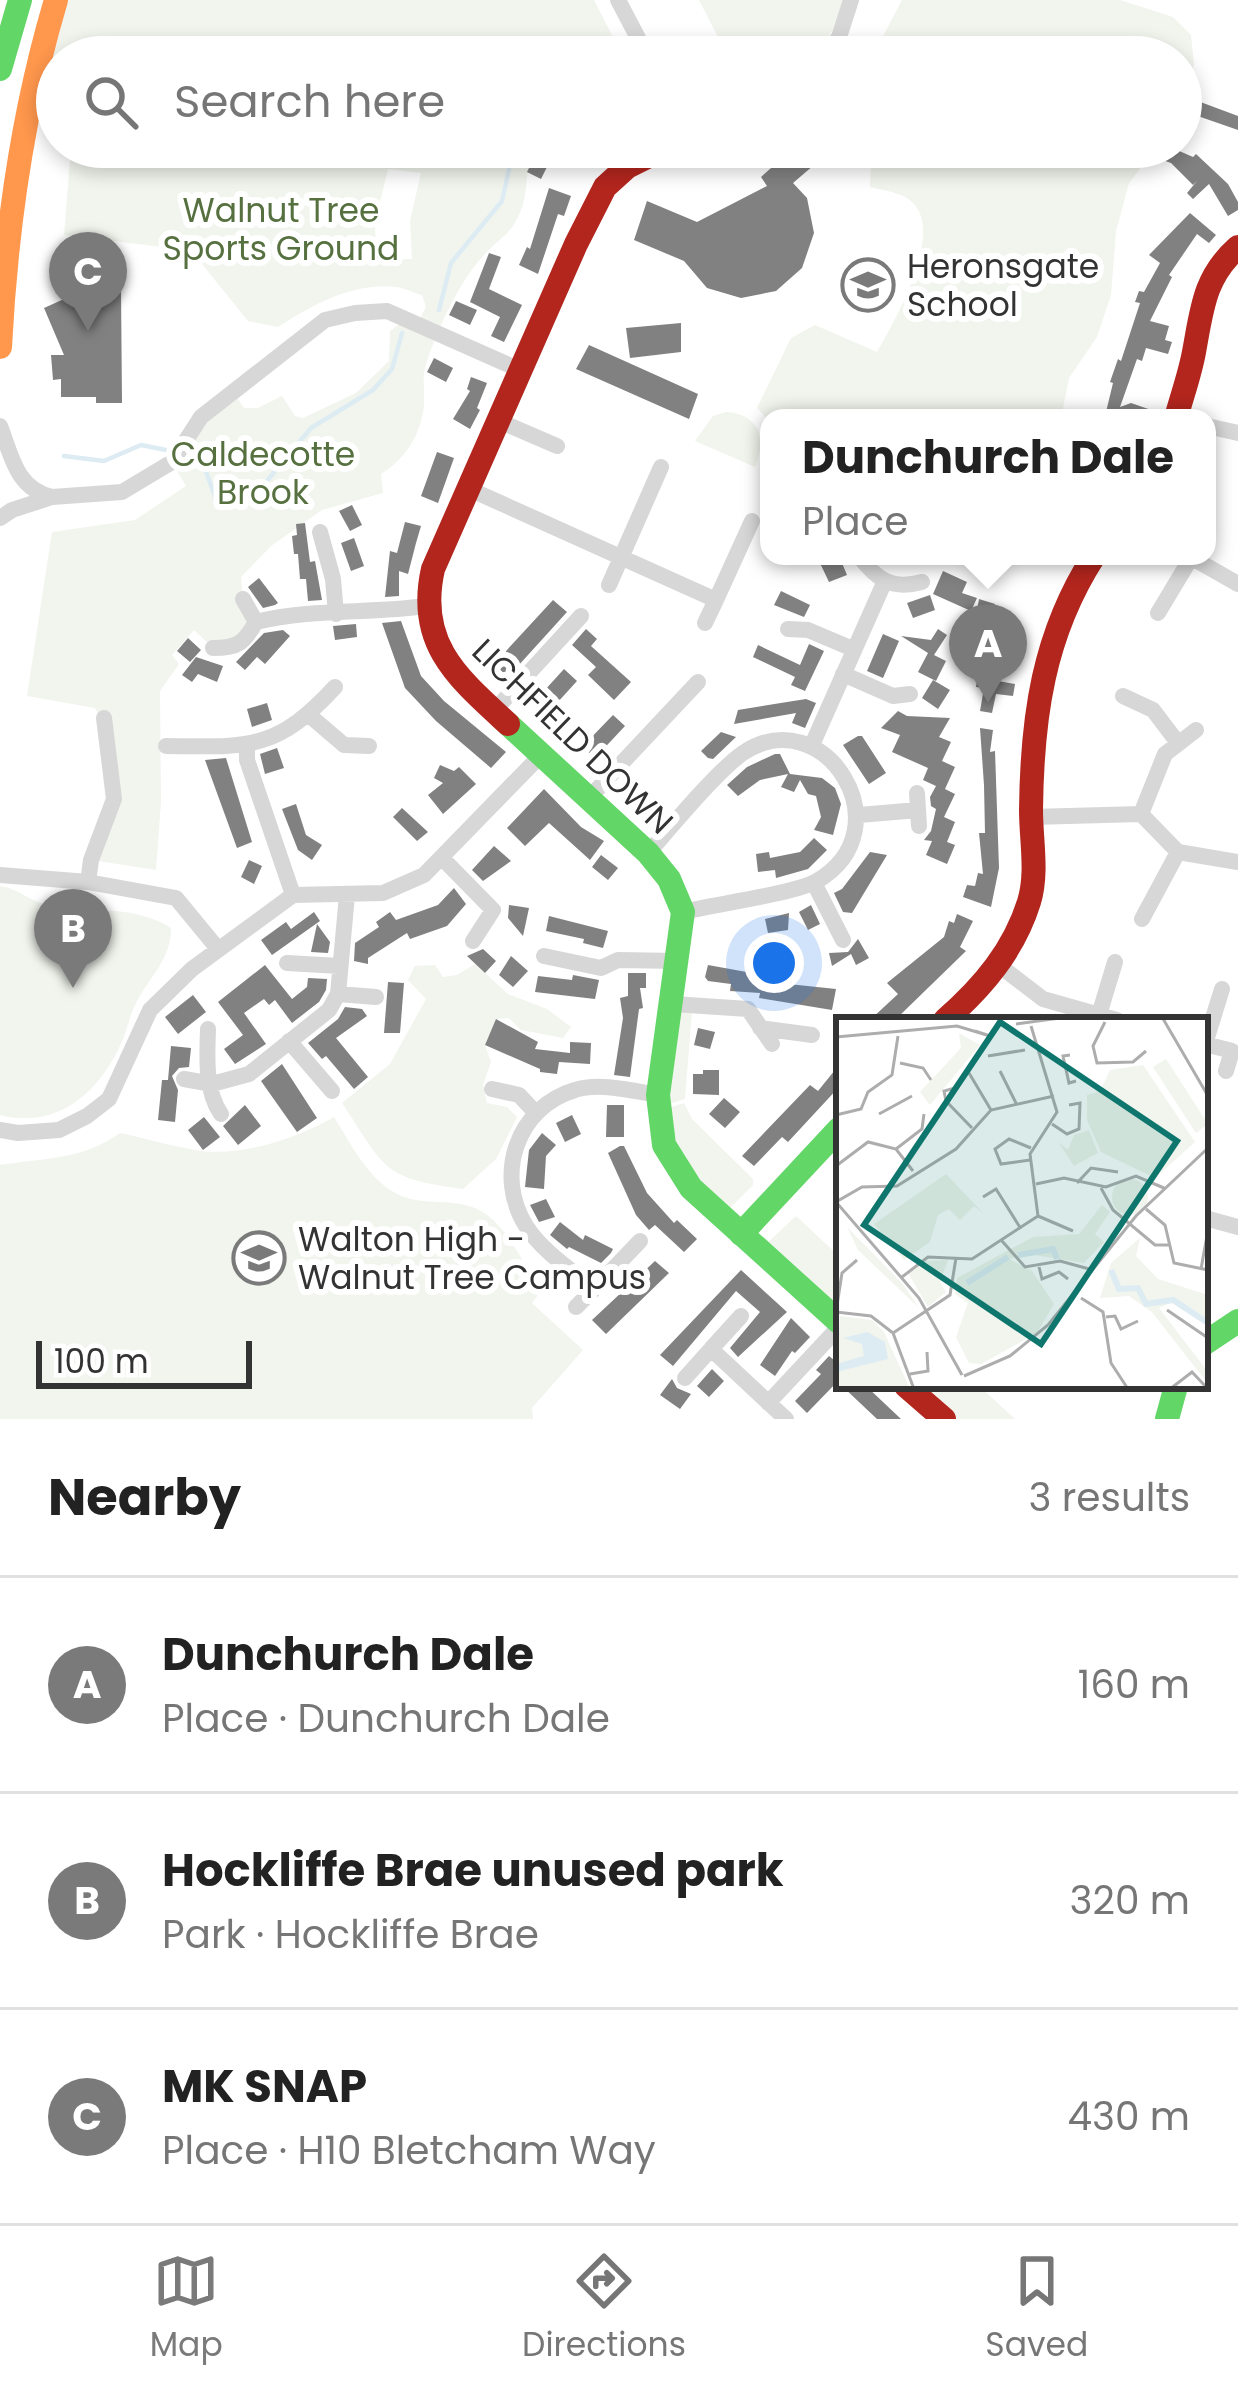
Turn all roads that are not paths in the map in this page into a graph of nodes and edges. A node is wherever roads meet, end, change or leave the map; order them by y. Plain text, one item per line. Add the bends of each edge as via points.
1 (20, 0) edge
2 (56, 0) edge
3 (618, 0) edge
4 (851, 0) edge
5 (47, 36) edge
6 (636, 36) edge
7 (839, 36) edge
8 (0, 69) edge
9 (36, 78) edge
10 (625, 168) edge
11 (1238, 247) edge
12 (0, 347) edge
13 (520, 370) junction
14 (1178, 409) edge
15 (499, 421) junction
16 (0, 426) edge
17 (557, 446) dead end
18 (661, 467) dead end
19 (467, 488) junction
20 (52, 497) junction
21 (0, 518) edge
22 (752, 521) dead end
23 (320, 532) dead end
24 (622, 558) junction
25 (867, 565) edge
26 (1088, 565) edge
27 (1185, 565) edge
28 (1204, 565) edge
29 (922, 582) dead end
30 (884, 583) junction
31 (1238, 584) edge
32 (609, 585) dead end
33 (243, 599) dead end
34 (716, 601) junction
35 (426, 606) junction
36 (1158, 613) dead end
37 (336, 614) junction
38 (581, 616) dead end
39 (256, 622) junction
40 (705, 623) dead end
41 (788, 629) dead end
42 (213, 648) dead end
43 (853, 649) junction
44 (843, 674) junction
45 (698, 682) dead end
46 (335, 687) dead end
47 (910, 694) dead end
48 (1124, 696) dead end
49 (494, 711) junction
50 (309, 715) junction
51 (104, 718) dead end
52 (1196, 730) dead end
53 (1178, 743) junction
54 (812, 745) junction
55 (166, 746) dead end
56 (369, 746) dead end
57 (247, 747) junction
58 (542, 754) junction
59 (589, 798) junction
60 (918, 810) dead end
61 (1141, 814) junction
62 (859, 815) junction
63 (1031, 817) junction
64 (1178, 852) junction
65 (648, 853) junction
66 (443, 859) junction
67 (1238, 862) edge
68 (0, 875) edge
69 (88, 882) junction
70 (814, 883) junction
71 (347, 895) junction
72 (293, 896) junction
73 (683, 912) junction
74 (1142, 920) dead end
75 (473, 940) dead end
76 (843, 940) dead end
77 (218, 949) junction
78 (544, 956) dead end
79 (680, 961) junction
80 (1115, 962) dead end
81 (286, 964) dead end
82 (339, 966) junction
83 (1000, 966) junction
84 (1222, 988) dead end
85 (338, 994) junction
86 (376, 997) dead end
87 (673, 1004) junction
88 (1068, 1014) edge
89 (949, 1017) edge
90 (1108, 1017) edge
91 (760, 1028) junction
92 (208, 1029) dead end
93 (1208, 1034) edge
94 (812, 1035) dead end
95 (290, 1041) junction
96 (772, 1044) dead end
97 (1208, 1045) edge
98 (1226, 1071) dead end
99 (184, 1079) dead end
100 (212, 1084) junction
101 (492, 1089) dead end
102 (332, 1090) dead end
103 (658, 1095) junction
104 (534, 1111) junction
105 (221, 1114) dead end
106 (0, 1130) edge
107 (836, 1136) edge
108 (1208, 1219) edge
109 (1238, 1227) edge
110 (741, 1234) junction
111 (640, 1241) dead end
112 (594, 1289) junction
113 (576, 1307) dead end
114 (741, 1316) dead end
115 (1238, 1321) edge
116 (836, 1322) edge
117 (836, 1328) edge
118 (1208, 1341) edge
119 (711, 1348) junction
120 (685, 1378) dead end
121 (909, 1389) edge
122 (1175, 1389) edge
123 (768, 1403) junction
124 (785, 1419) edge
125 (944, 1419) edge
126 (1167, 1419) edge

1 - 8 main road
2 - 5 main road
3 - 6 street
4 - 7 street
9 - 12 main road via 11,204
10 - 13 main road via 605,188
11 - 14 main road via 1202,293
13 - 15 main road
13 - 20 street via 387,311 325,320 201,417 172,462 122,492
15 - 17 street
15 - 19 main road
16 - 20 street via 32,492
18 - 24 street
19 - 24 street
19 - 35 main road via 428,579
20 - 21 street
22 - 34 street
23 - 37 street
24 - 32 street
24 - 34 street
25 - 30 street
26 - 63 main road via 1036,690
27 - 36 street
28 - 31 street
29 - 30 street
30 - 43 street
33 - 39 street
34 - 40 street
35 - 37 street
35 - 49 main road, LICHFIELD DOWN via 435,643 457,677
37 - 39 street
38 - 49 street
39 - 42 street via 244,642
41 - 43 street
43 - 44 street
44 - 47 street
44 - 54 street
45 - 59 street
46 - 50 street
48 - 53 street via 1153,710
49 - 58 main road, LICHFIELD DOWN
50 - 56 street via 344,745
50 - 57 street
51 - 69 street via 114,800
52 - 53 street
53 - 61 street via 1165,754
54 - 62 street via 835,764
54 - 65 street via 775,740 743,753
55 - 57 street
57 - 72 street
58 - 59 main road, LICHFIELD DOWN
58 - 66 street
59 - 65 main road, LICHFIELD DOWN
60 - 62 street
61 - 63 street
61 - 64 street
62 - 70 street via 854,841
63 - 83 main road via 1031,898
64 - 67 street
64 - 74 street
65 - 73 main road, LICHFIELD DOWN
66 - 71 street via 409,884
66 - 75 street via 493,910
68 - 69 street
69 - 77 street via 176,898
70 - 73 street
70 - 76 street
71 - 72 street
71 - 82 street
72 - 77 street
73 - 79 main road
77 - 106 street via 150,1010 109,1099 58,1130
78 - 79 street via 601,968 618,960
79 - 87 main road
80 - 90 street
81 - 82 street
82 - 85 street
83 - 88 street
83 - 89 main road
84 - 93 street
85 - 86 street
85 - 95 street
87 - 91 street via 748,1010
87 - 103 main road
88 - 90 street
91 - 94 street
91 - 96 street
92 - 100 street
95 - 100 street via 249,1074
95 - 102 street
97 - 98 street via 1232,1052
99 - 100 street
100 - 105 street
101 - 104 street via 519,1095
103 - 104 street via 579,1088
103 - 110 main road via 664,1145 676,1168
104 - 112 street via 512,1162 514,1196 539,1242
107 - 110 main road
108 - 109 street
110 - 116 main road
111 - 112 street
112 - 113 street
114 - 119 street
115 - 118 main road
117 - 123 street
119 - 120 street
119 - 123 street
121 - 125 main road
122 - 126 main road
123 - 124 street

